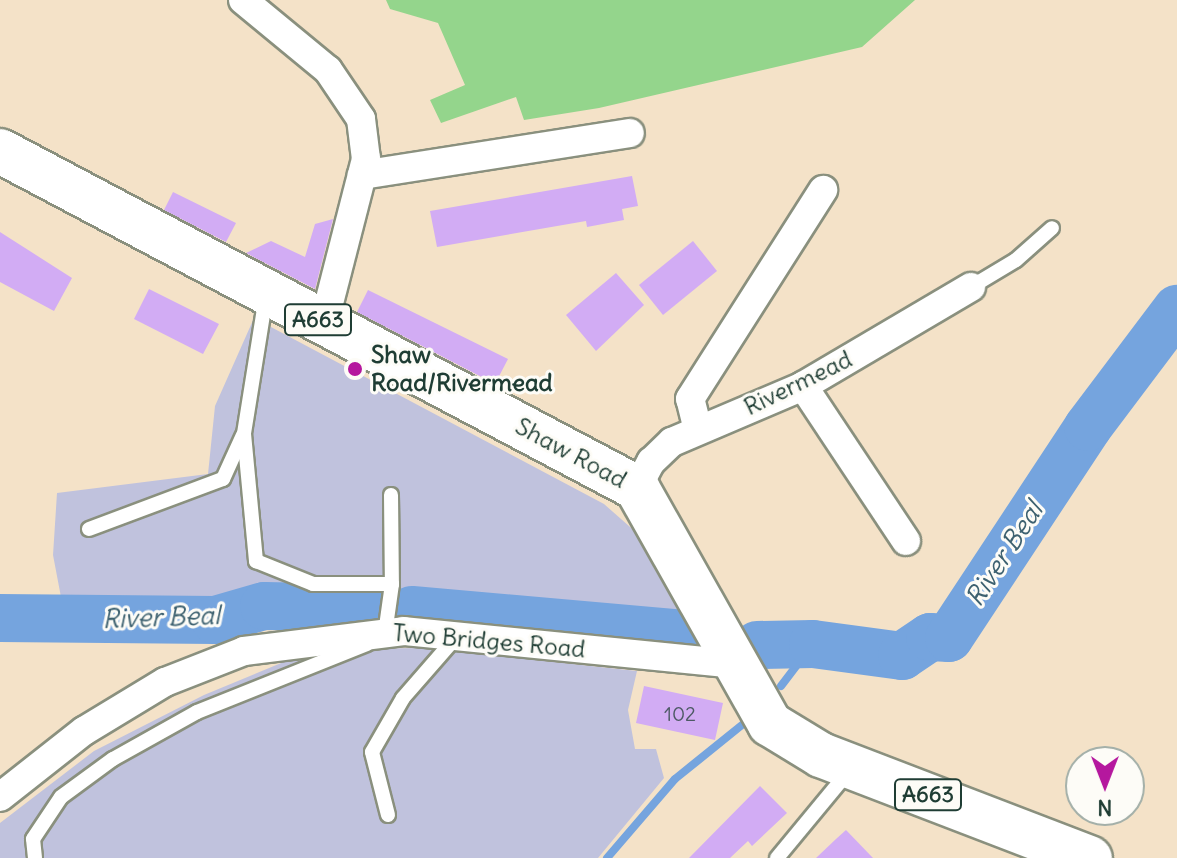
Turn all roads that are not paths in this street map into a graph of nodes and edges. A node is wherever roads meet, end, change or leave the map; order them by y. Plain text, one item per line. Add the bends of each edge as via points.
1 (243, 0) edge
2 (630, 133) dead end
3 (0, 151) edge
4 (362, 175) junction
5 (823, 190) dead end
6 (1052, 228) dead end
7 (971, 287) joint
8 (267, 292) junction
9 (324, 322) junction
10 (803, 386) junction
11 (698, 430) junction
12 (244, 434) junction
13 (637, 488) junction
14 (391, 495) dead end
15 (89, 529) dead end
16 (906, 541) dead end
17 (392, 584) junction
18 (388, 632) junction
19 (457, 636) junction
20 (732, 664) junction
21 (852, 767) junction
22 (0, 797) edge
23 (388, 815) dead end
24 (1049, 850) edge
25 (35, 858) edge
26 (777, 858) edge

1 - 4 street via 328,70 361,119 366,159
2 - 4 street
3 - 8 main road, Shaw Road / A663
4 - 9 street
5 - 11 street via 690,399
6 - 7 lane via 1016,260
7 - 10 street, Rivermead
8 - 9 main road, Shaw Road / A663
8 - 12 lane
9 - 13 main road, Shaw Road / A663
10 - 11 street, Rivermead
10 - 16 street
11 - 13 street, Rivermead via 672,442 651,462
12 - 15 lane via 223,479
12 - 17 lane via 256,561 313,584
13 - 20 main road, Shaw Road / A663
14 - 17 lane
17 - 18 lane
18 - 19 street, Two Bridges Road
18 - 22 street, Two Bridges Road via 244,651 165,682 84,731
18 - 25 lane via 343,658 197,712 113,759 61,797 33,839
19 - 20 street, Two Bridges Road
19 - 23 lane via 403,698 372,752
20 - 21 main road, Shaw Road / A663 via 770,724
21 - 24 main road, Shaw Road / A663
21 - 26 lane

